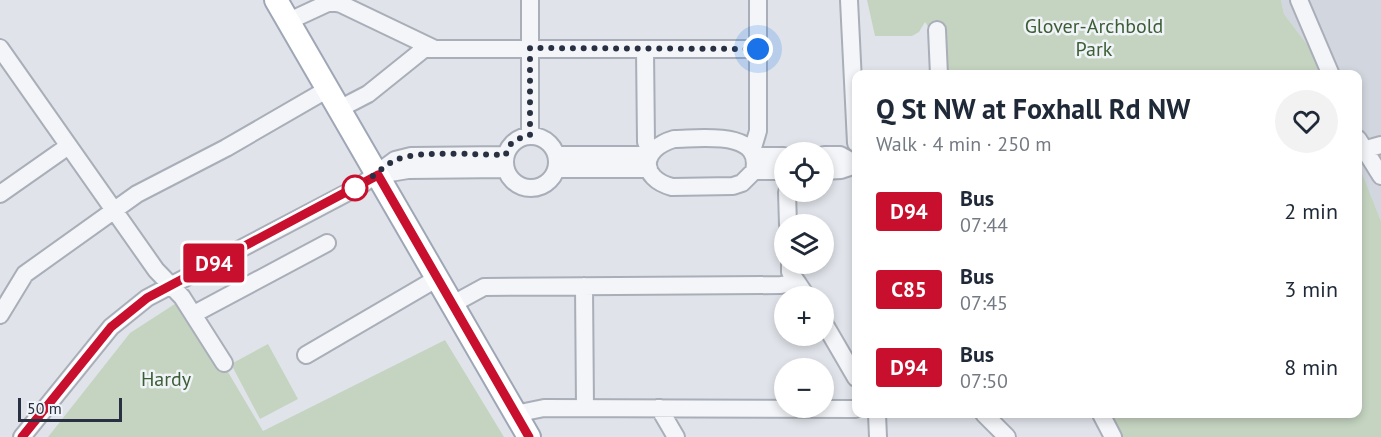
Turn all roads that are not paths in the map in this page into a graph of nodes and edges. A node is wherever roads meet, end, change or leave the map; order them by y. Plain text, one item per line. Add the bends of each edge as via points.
1 (276, 0) edge
2 (530, 0) edge
3 (758, 0) edge
4 (849, 0) edge
5 (1299, 0) edge
6 (289, 21) junction
7 (937, 30) dead end
8 (0, 48) edge
9 (530, 48) junction
10 (435, 49) junction
11 (758, 49) junction
12 (645, 50) junction
13 (852, 70) edge
14 (939, 70) edge
15 (1328, 70) edge
16 (328, 89) junction
17 (339, 109) junction
18 (530, 135) junction
19 (1362, 145) edge
20 (1381, 145) edge
21 (67, 147) junction
22 (1362, 148) edge
23 (834, 155) edge
24 (774, 157) edge
25 (650, 158) junction
26 (753, 159) junction
27 (506, 162) junction
28 (556, 162) junction
29 (852, 162) edge
30 (852, 166) edge
31 (774, 167) edge
32 (834, 171) edge
33 (378, 175) junction
34 (1381, 176) edge
35 (0, 194) edge
36 (113, 211) junction
37 (327, 243) dead end
38 (791, 274) edge
39 (436, 279) junction
40 (797, 282) junction
41 (170, 286) junction
42 (584, 286) junction
43 (800, 286) edge
44 (451, 305) junction
45 (194, 314) junction
46 (0, 315) edge
47 (834, 340) edge
48 (306, 355) dead end
49 (224, 363) dead end
50 (852, 371) edge
51 (585, 408) junction
52 (659, 408) junction
53 (852, 409) edge
54 (515, 414) junction
55 (877, 418) edge
56 (988, 418) edge
57 (1104, 418) edge
58 (22, 437) edge
59 (529, 437) edge
60 (676, 437) edge
61 (878, 437) edge
62 (1007, 437) edge
63 (1113, 437) edge

1 - 6 main road
2 - 9 street
3 - 11 street
4 - 13 street
5 - 15 street
6 - 10 street via 330,2 341,4
6 - 16 main road
7 - 14 street
8 - 21 street
9 - 10 street
9 - 12 street
9 - 18 street
10 - 17 street via 424,49 368,94
11 - 12 street
11 - 26 street via 758,130
12 - 25 street via 646,142
16 - 17 main road
16 - 36 street
17 - 33 main road
18 - 27 street via 516,139 506,150
18 - 28 street via 545,138 553,146
19 - 20 street
21 - 35 street
21 - 36 street
22 - 34 street
23 - 29 street
24 - 26 street
25 - 26 street via 664,142 733,139 745,143
25 - 26 street via 662,184 672,187 742,183
25 - 28 street
26 - 31 street
27 - 28 street via 509,177 531,189 543,186 553,177
27 - 33 street
30 - 32 street
33 - 39 main road
33 - 41 street
36 - 41 street
36 - 46 street via 25,274
37 - 45 street
38 - 40 street
39 - 44 main road
39 - 48 street
40 - 42 street
40 - 43 street
41 - 45 street
41 - 58 street via 115,323
42 - 44 street via 484,287
42 - 51 street
44 - 54 main road
45 - 49 street
47 - 50 street
51 - 52 street
51 - 54 street via 537,408
52 - 53 street
52 - 60 street
54 - 59 main road
55 - 61 street
56 - 62 street
57 - 63 street

